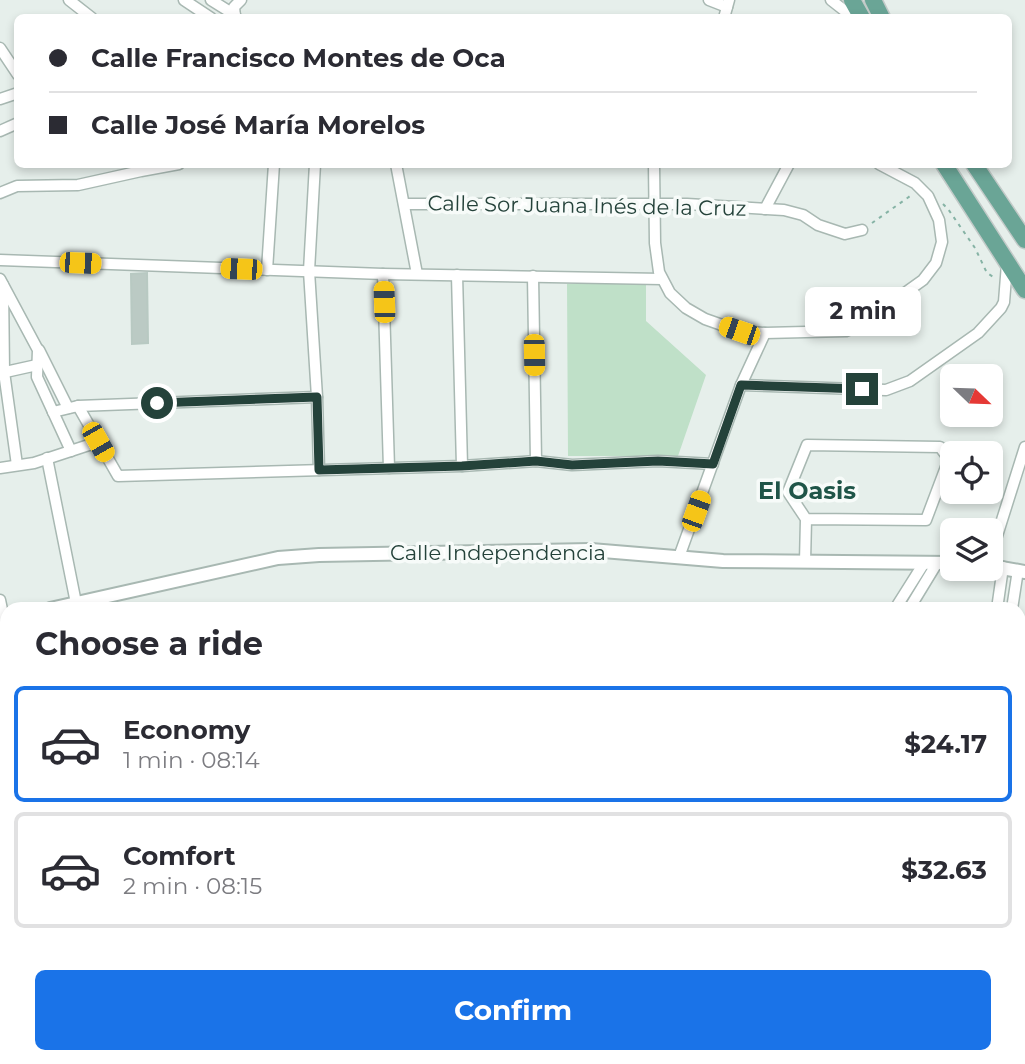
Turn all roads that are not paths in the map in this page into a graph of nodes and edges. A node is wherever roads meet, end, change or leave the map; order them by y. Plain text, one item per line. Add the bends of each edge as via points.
1 (69, 0) edge
2 (184, 0) edge
3 (211, 0) edge
4 (709, 0) edge
5 (831, 0) edge
6 (727, 8) edge
7 (87, 14) edge
8 (205, 14) edge
9 (232, 14) edge
10 (849, 14) edge
11 (0, 48) edge
12 (14, 69) edge
13 (157, 168) edge
14 (274, 168) edge
15 (315, 168) edge
16 (397, 168) edge
17 (654, 168) edge
18 (787, 168) edge
19 (887, 168) edge
20 (947, 168) edge
21 (977, 168) edge
22 (0, 193) edge
23 (655, 203) junction
24 (404, 204) junction
25 (765, 209) junction
26 (862, 230) road end
27 (1024, 236) edge
28 (0, 260) edge
29 (1007, 261) junction
30 (267, 270) junction
31 (309, 271) junction
32 (383, 274) junction
33 (417, 274) junction
34 (457, 275) junction
35 (533, 276) junction
36 (662, 279) junction
37 (1, 282) edge
38 (1025, 290) edge
39 (765, 333) junction
40 (38, 349) junction
41 (37, 365) junction
42 (2, 373) edge
43 (741, 385) junction
44 (317, 397) junction
45 (73, 407) junction
46 (53, 412) junction
47 (98, 442) junction
48 (1025, 447) edge
49 (71, 451) junction
50 (47, 458) junction
51 (536, 461) junction
52 (713, 464) junction
53 (17, 465) junction
54 (462, 466) junction
55 (0, 468) edge
56 (389, 468) junction
57 (319, 470) junction
58 (1003, 518) edge
59 (806, 519) junction
60 (679, 557) junction
61 (806, 562) junction
62 (924, 563) junction
63 (937, 563) joint
64 (1003, 567) edge
65 (1022, 571) edge
66 (997, 581) edge
67 (76, 602) edge
68 (80, 602) edge
69 (899, 602) edge
70 (913, 602) edge
71 (997, 602) edge
72 (1014, 602) edge

1 - 7 street
2 - 8 street
3 - 9 street
4 - 6 street
5 - 10 street
11 - 12 street
13 - 22 street via 78,185 17,186
14 - 30 street
15 - 31 street
16 - 24 street
17 - 23 street
18 - 25 street
19 - 39 street via 924,192 939,220 942,243 936,263 923,280 846,331
20 - 29 main road
21 - 27 main road
23 - 24 street, Calle Sor Juana Inés de la Cruz
23 - 25 street, Calle Sor Juana Inés de la Cruz
23 - 36 street via 655,243
24 - 33 street
25 - 26 street, Calle Sor Juana Inés de la Cruz via 803,215 845,234
28 - 30 street
29 - 38 main road
29 - 43 street via 1002,308 978,333 910,381 886,390
30 - 31 street
31 - 32 street
31 - 44 street
32 - 33 street
32 - 56 street
33 - 34 street
34 - 35 street
34 - 54 street
35 - 36 street
35 - 51 street
36 - 39 street via 686,308 705,319 739,331
37 - 40 street
37 - 42 street
39 - 43 street
40 - 41 street
40 - 45 street
41 - 42 street
41 - 46 street via 37,376
42 - 53 street
43 - 52 street
44 - 45 street
44 - 57 street
45 - 46 street
45 - 47 street
46 - 49 street
47 - 49 street
47 - 57 street via 118,476
48 - 58 street
49 - 50 street
50 - 53 street
50 - 67 street
51 - 52 street
51 - 54 street
52 - 60 street
53 - 55 street
54 - 56 street
56 - 57 street
59 - 59 street via 926,520 949,459 940,447 807,445 788,492
59 - 61 street
60 - 61 street, Calle Independencia
60 - 68 street, Calle Independencia via 591,550 278,558
61 - 62 street, Calle Independencia
62 - 63 street, Calle Independencia
62 - 69 street
63 - 70 street
64 - 65 street
65 - 72 street
66 - 71 street

